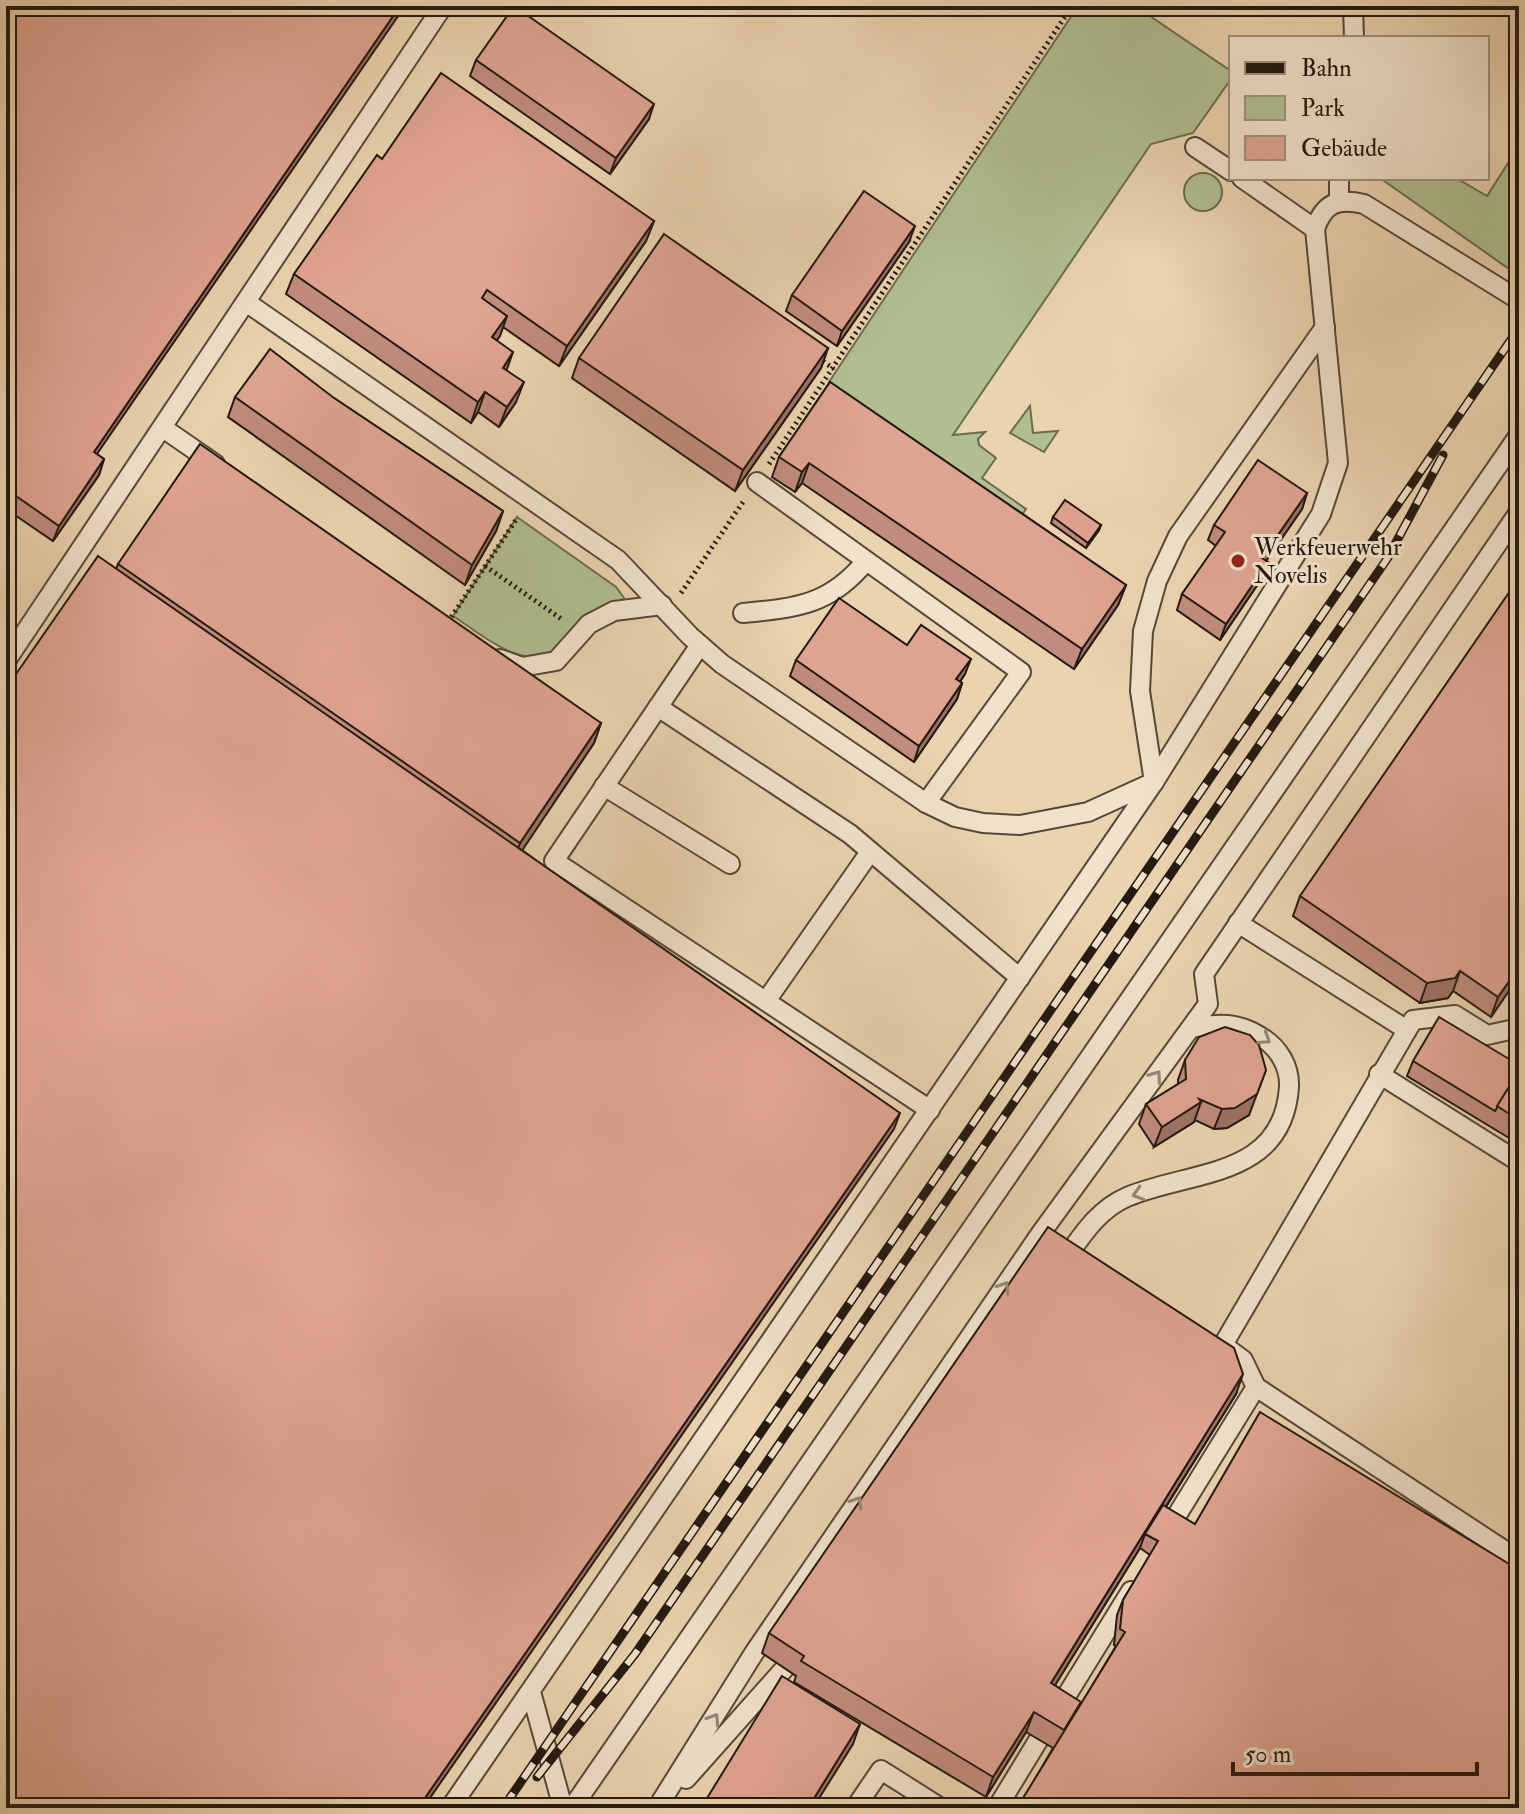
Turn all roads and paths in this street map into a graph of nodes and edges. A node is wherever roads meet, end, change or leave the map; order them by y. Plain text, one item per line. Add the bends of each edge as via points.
1 (443, 6) edge
2 (1072, 6) edge
3 (1353, 6) edge
4 (1354, 36) edge
5 (1195, 147) dead end
6 (1229, 170) edge
7 (1245, 180) edge
8 (1339, 180) edge
9 (1339, 201) junction
10 (1315, 229) junction
11 (1519, 300) edge
12 (246, 302) junction
13 (1325, 327) junction
14 (808, 352) edge
15 (834, 369) junction
16 (822, 389) edge
17 (163, 428) junction
18 (1519, 435) edge
19 (228, 473) edge
20 (757, 482) edge
21 (530, 499) junction
22 (1519, 512) edge
23 (866, 561) junction
24 (485, 566) junction
25 (662, 605) junction
26 (743, 613) dead end
27 (448, 623) edge
28 (581, 632) junction
29 (700, 645) junction
30 (485, 648) edge
31 (6, 661) edge
32 (658, 707) junction
33 (1154, 782) junction
34 (604, 786) junction
35 (926, 803) junction
36 (870, 852) junction
37 (730, 864) dead end
38 (1238, 923) junction
39 (1020, 978) junction
40 (766, 1001) junction
41 (1191, 1028) junction
42 (1519, 1028) edge
43 (1407, 1030) junction
44 (1379, 1074) junction
45 (930, 1110) junction
46 (1519, 1162) edge
47 (1063, 1262) edge
48 (1256, 1387) junction
49 (1169, 1528) edge
50 (1519, 1560) edge
51 (1144, 1569) edge
52 (785, 1668) edge
53 (531, 1692) junction
54 (1057, 1711) edge
55 (1039, 1739) edge
56 (450, 1808) edge
57 (563, 1808) edge
58 (572, 1808) edge
59 (659, 1808) edge
60 (855, 1808) edge
61 (941, 1808) edge
62 (997, 1808) edge

1 - 12 lane
2 - 15 path
3 - 4 lane
5 - 6 lane
7 - 10 lane
8 - 9 lane
9 - 10 lane via 1328,205
9 - 11 lane via 1370,208
10 - 13 lane
12 - 17 lane
12 - 21 lane
13 - 33 lane via 1338,463 1321,514
13 - 33 lane via 1178,536 1157,581 1143,631 1140,691
14 - 15 path
15 - 16 path
17 - 19 lane
17 - 31 lane
18 - 58 lane
20 - 23 lane
21 - 24 path
21 - 25 lane via 618,560
22 - 38 lane
23 - 26 lane via 847,584 824,596 791,608
23 - 35 lane via 1021,672
24 - 27 path
24 - 28 path
25 - 28 lane via 614,611
25 - 29 lane
28 - 30 lane via 556,661 544,665 509,665
29 - 32 lane
29 - 35 lane
32 - 34 lane
32 - 36 lane
33 - 35 lane via 1088,812 1020,825 955,817
33 - 39 lane
34 - 37 lane
34 - 40 lane via 554,861
36 - 39 lane
36 - 40 lane
38 - 41 lane via 1204,974 1208,1004
38 - 43 lane
39 - 45 lane
40 - 45 lane
41 -> 47 lane via 1220,1023 1248,1028 1276,1046 1290,1076 1287,1113 1265,1145 1230,1169 1125,1198 1094,1219
59 -> 41 lane via 754,1653 1041,1233
42 - 43 lane via 1487,1035 1455,1015 1413,1020
43 - 44 lane
44 - 46 lane
44 - 48 lane via 1223,1345 1243,1360
45 - 53 lane
48 - 49 lane
48 - 50 lane
51 - 54 lane
52 - 59 lane
53 - 56 lane
53 - 57 lane
55 - 62 lane
60 - 61 lane via 881,1770

